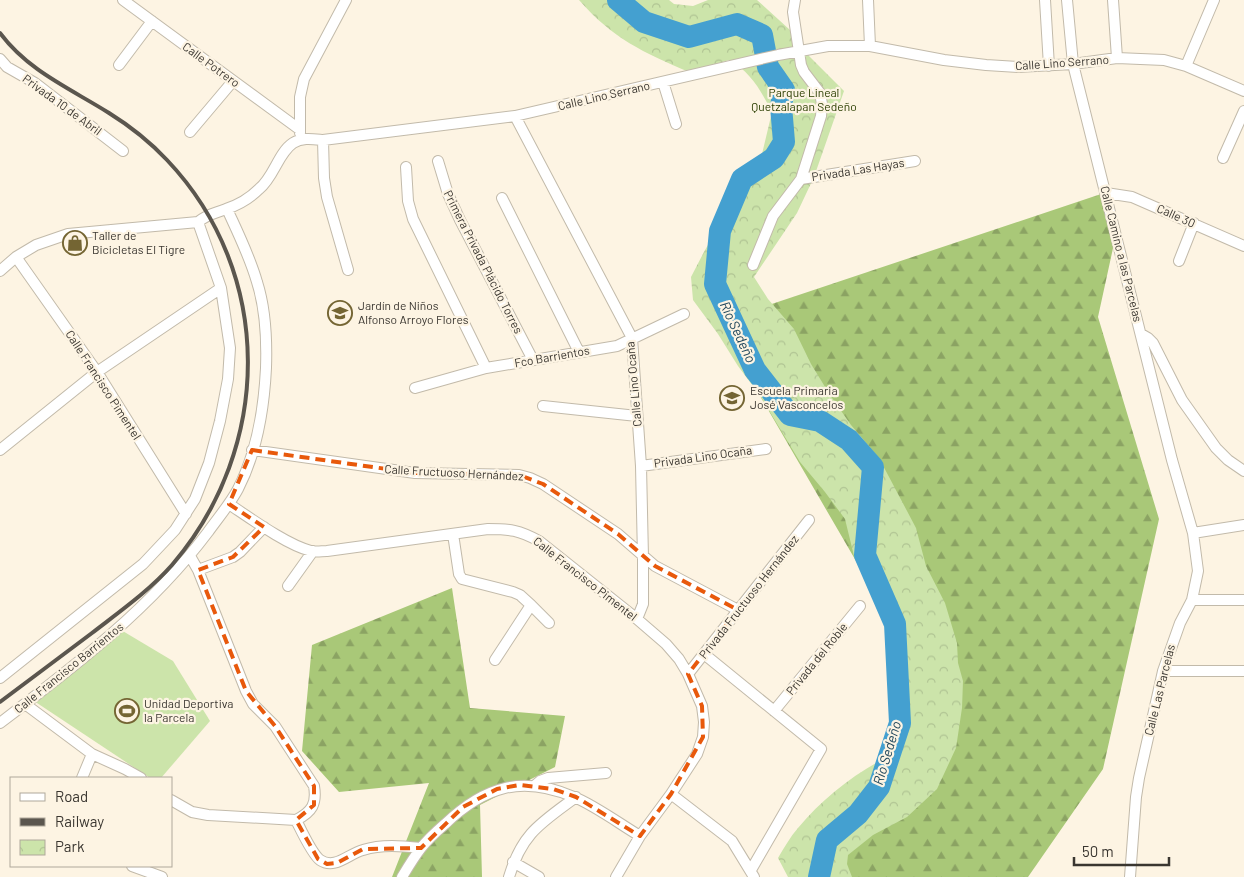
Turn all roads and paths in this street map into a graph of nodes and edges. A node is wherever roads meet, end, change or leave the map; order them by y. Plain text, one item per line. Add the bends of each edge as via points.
1 (124, 0) edge
2 (346, 0) edge
3 (796, 0) edge
4 (868, 0) edge
5 (1045, 0) edge
6 (1067, 0) edge
7 (1113, 0) edge
8 (1214, 0) edge
9 (152, 21) junction
10 (870, 46) junction
11 (799, 52) junction
12 (1117, 58) junction
13 (1073, 64) junction
14 (119, 65) dead end
15 (2, 66) edge
16 (1050, 66) junction
17 (1186, 66) junction
18 (233, 81) junction
19 (663, 82) junction
20 (1244, 91) edge
21 (1244, 111) edge
22 (515, 116) junction
23 (676, 124) dead end
24 (190, 132) dead end
25 (300, 134) junction
26 (324, 140) junction
27 (123, 151) dead end
28 (1223, 158) dead end
29 (438, 161) dead end
30 (915, 161) dead end
31 (406, 167) dead end
32 (801, 180) junction
33 (1106, 193) junction
34 (502, 198) dead end
35 (227, 209) junction
36 (198, 222) junction
37 (1194, 223) junction
38 (1244, 246) edge
39 (16, 258) junction
40 (1179, 261) dead end
41 (753, 265) dead end
42 (348, 270) dead end
43 (0, 271) edge
44 (221, 288) junction
45 (684, 314) dead end
46 (1141, 334) junction
47 (632, 338) junction
48 (580, 352) junction
49 (533, 360) junction
50 (486, 368) junction
51 (97, 372) junction
52 (415, 388) dead end
53 (543, 406) dead end
54 (637, 416) junction
55 (766, 449) dead end
56 (0, 450) edge
57 (252, 450) junction
58 (641, 466) junction
59 (1244, 471) edge
60 (229, 504) junction
61 (186, 514) junction
62 (809, 520) dead end
63 (1244, 525) edge
64 (264, 527) junction
65 (1193, 533) junction
66 (453, 534) junction
67 (313, 551) junction
68 (190, 556) junction
69 (643, 556) junction
70 (198, 570) junction
71 (288, 586) dead end
72 (1192, 600) junction
73 (1244, 600) edge
74 (531, 604) junction
75 (860, 606) dead end
76 (738, 610) junction
77 (637, 619) junction
78 (549, 623) dead end
79 (704, 654) junction
80 (494, 660) dead end
81 (1163, 671) junction
82 (1244, 671) edge
83 (688, 674) junction
84 (0, 678) edge
85 (26, 704) junction
86 (774, 711) junction
87 (0, 723) edge
88 (92, 754) junction
89 (606, 773) dead end
90 (82, 777) edge
91 (139, 777) edge
92 (534, 786) junction
93 (671, 794) junction
94 (576, 797) junction
95 (172, 801) edge
96 (296, 820) junction
97 (640, 836) junction
98 (421, 848) junction
99 (513, 862) junction
100 (135, 867) edge
101 (752, 873) edge
102 (162, 877) edge
103 (402, 877) edge
104 (509, 877) edge
105 (539, 877) edge
106 (616, 877) edge
107 (1130, 877) edge

1 - 9 street, Calle Potrero
2 - 25 street via 304,79 300,97
3 - 11 street, Privada Las Hayas via 793,12
4 - 10 street
5 - 16 street
6 - 13 street, Calle Camino a las Parcelas
7 - 12 street
8 - 17 street
9 - 14 street
9 - 18 street, Calle Potrero
10 - 11 street, Calle Lino Serrano via 828,46
10 - 16 street, Calle Lino Serrano via 986,66
11 - 19 street, Calle Lino Serrano
11 - 32 street, Privada Las Hayas via 804,72 820,93 822,104
12 - 13 street, Calle Lino Serrano
12 - 17 street, Calle Lino Serrano via 1164,60
13 - 16 street, Calle Lino Serrano
13 - 33 street, Calle Camino a las Parcelas
15 - 27 street, Privada 10 de Abril via 35,83
17 - 20 street, Calle Lino Serrano
18 - 24 street
18 - 25 street, Calle Potrero
19 - 22 street, Calle Lino Serrano
19 - 23 street
21 - 28 street
22 - 26 street, Calle Lino Serrano
22 - 47 street, Calle Lino Ocaña
25 - 26 street, Calle Lino Serrano
25 - 35 street via 260,189
26 - 42 street via 327,196
29 - 49 street, Primera Privada Plácido Torres via 460,220
30 - 32 street, Privada Las Hayas
31 - 50 street via 408,201 413,219
32 - 41 street, Privada Las Hayas via 773,216
33 - 37 street, Calle 30 via 1132,197
33 - 46 street, Calle Camino a las Parcelas
34 - 48 street
35 - 36 street via 208,214
35 - 57 street, Calle Francisco Barrientos via 258,283 265,315 265,388
36 - 39 street via 68,234 36,244
36 - 44 street
37 - 38 street, Calle 30
37 - 40 street
39 - 43 street
39 - 51 street, Calle Francisco Pimentel
44 - 51 street
44 - 61 street via 230,348 228,379 209,463
45 - 47 street, Fco Barrientos
46 - 59 street, Calle Camino a las Parcelas via 1153,343 1182,400 1216,448
46 - 65 street, Calle Las Parcelas
47 - 48 street, Fco Barrientos via 617,346
47 - 54 street, Calle Lino Ocaña
48 - 49 street, Fco Barrientos
49 - 50 street, Fco Barrientos
50 - 52 street, Fco Barrientos
51 - 56 street
51 - 61 street, Calle Francisco Pimentel
53 - 54 street
54 - 58 street, Calle Lino Ocaña
55 - 58 street, Privada Lino Ocaña
57 - 60 street, Calle Francisco Barrientos via 246,472
57 - 69 street, Calle Fructuoso Hernández via 415,473 530,478 618,534
58 - 69 street, Calle Lino Ocaña
60 - 64 street, Calle Francisco Pimentel
60 - 68 street, Calle Francisco Barrientos
61 - 84 street via 143,564
62 - 76 street, Privada Fructuoso Hernández
63 - 65 street
64 - 67 street, Calle Francisco Pimentel
64 - 70 street via 233,557
65 - 72 street, Calle Las Parcelas via 1198,572
66 - 67 street, Calle Francisco Pimentel
66 - 74 street via 458,574 462,579 513,592
66 - 77 street, Calle Francisco Pimentel via 505,529 522,532 539,541
67 - 71 street
68 - 70 street
68 - 85 street, Calle Francisco Barrientos via 118,628
69 - 76 street, Calle Fructuoso Hernández via 655,566
69 - 77 street, Calle Lino Ocaña via 643,604
70 - 96 street via 246,691 253,704 275,726 314,786 314,804 307,814
72 - 73 street
72 - 81 street, Calle Las Parcelas via 1174,637
74 - 78 street
74 - 80 street
75 - 86 street, Privada del Roble
76 - 79 street, Privada Fructuoso Hernández
77 - 83 street, Calle Francisco Pimentel via 666,644
79 - 83 street, Privada Fructuoso Hernández
79 - 86 street
81 - 82 street
81 - 107 street, Calle Las Parcelas via 1137,788
83 - 93 street, Calle Francisco Pimentel via 702,706 703,737 697,754
85 - 87 street, Calle Francisco Barrientos
85 - 88 street
86 - 101 street via 821,749
88 - 90 street
88 - 91 street
89 - 92 street via 548,778
92 - 94 street
92 - 98 street via 496,789 463,807
93 - 97 street, Calle Francisco Pimentel
93 - 101 street via 732,841
94 - 97 street
94 - 99 street via 529,834
95 - 96 street via 192,812 208,815
96 - 98 street via 318,859 327,864 337,863 363,850 384,846
97 - 106 street, Calle Francisco Pimentel
98 - 103 street
99 - 104 street
99 - 105 street
100 - 102 street

